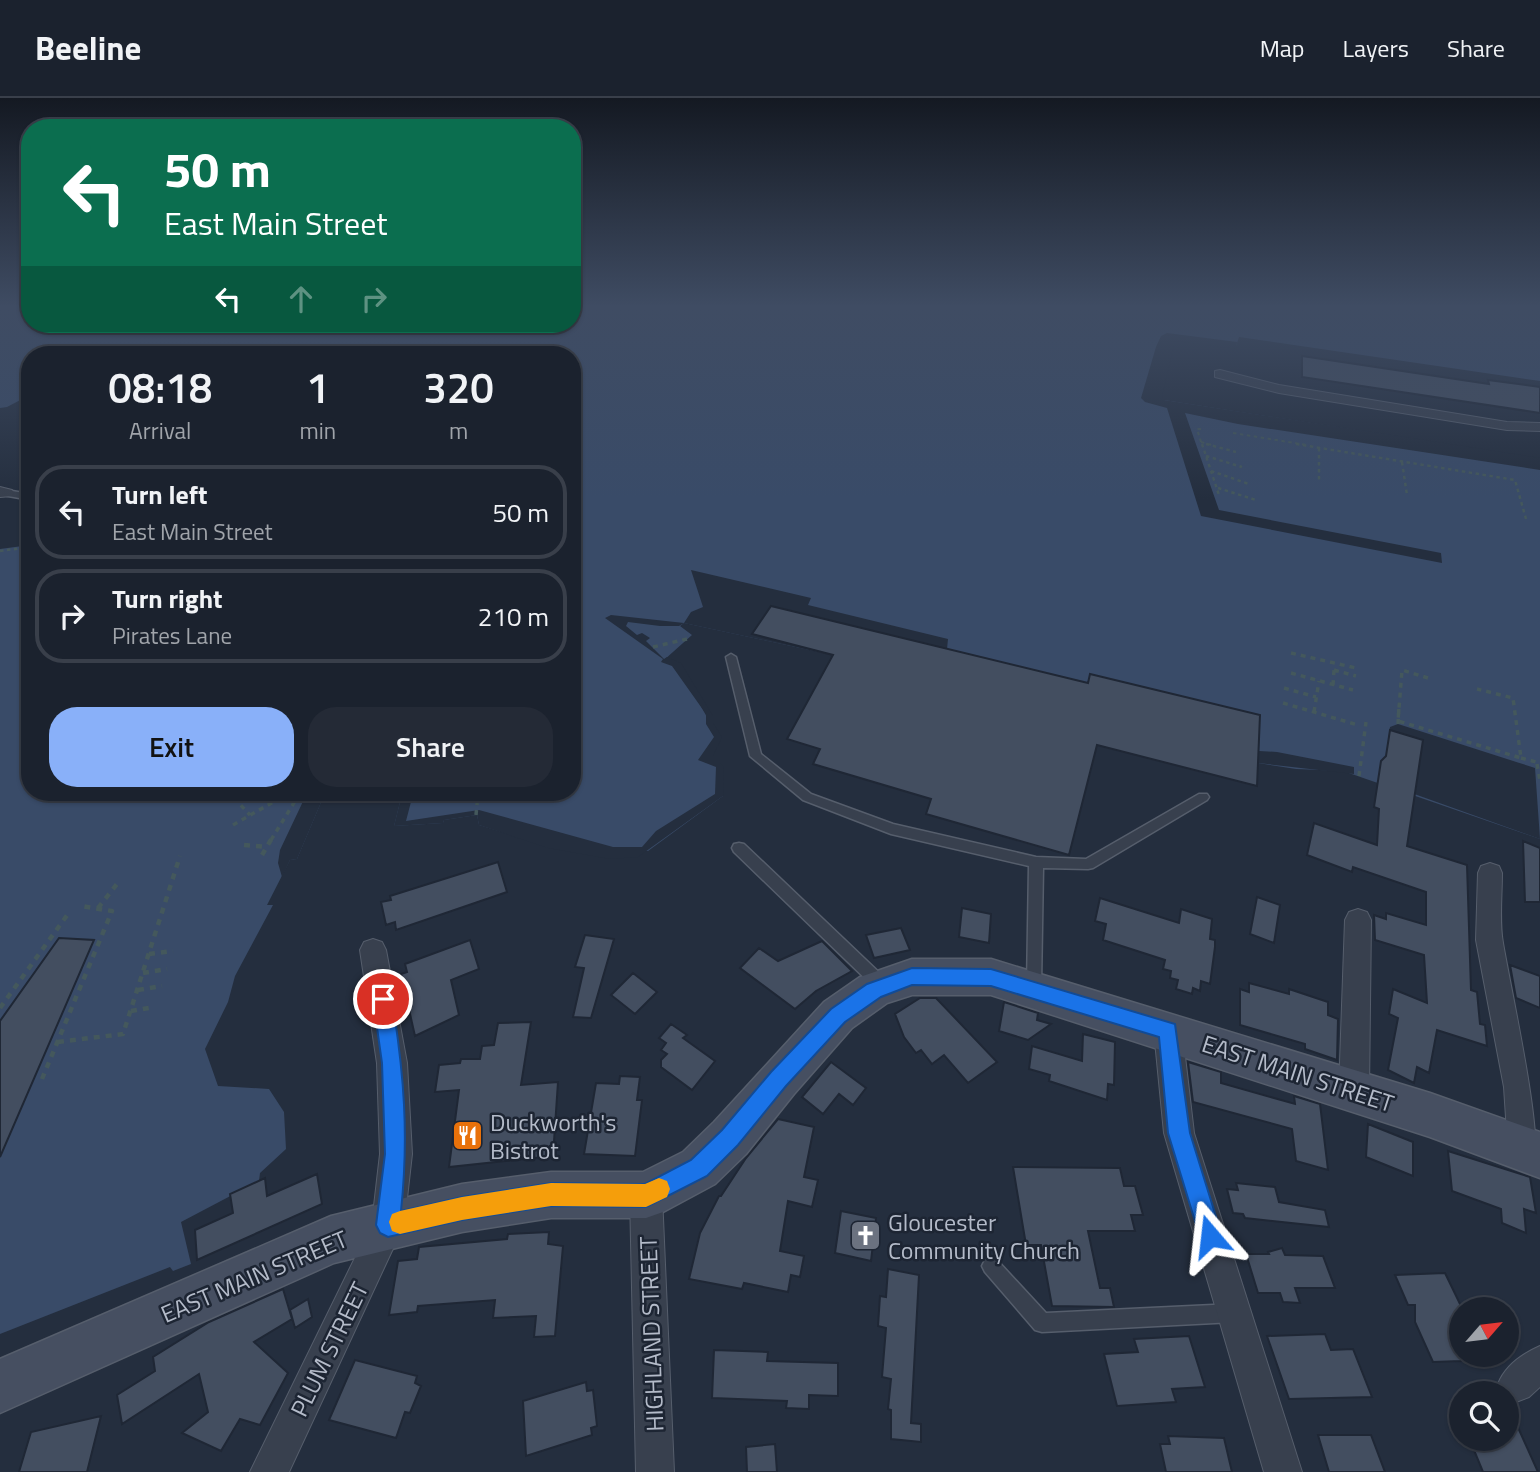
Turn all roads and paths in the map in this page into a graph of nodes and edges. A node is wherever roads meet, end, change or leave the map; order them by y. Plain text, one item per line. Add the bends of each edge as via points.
1 (1220, 374) dead end
2 (1540, 427) edge
3 (1201, 429) dead end
4 (1233, 433) dead end
5 (1201, 442) junction
6 (1319, 448) junction
7 (1236, 452) dead end
8 (1206, 456) junction
9 (1402, 462) junction
10 (1242, 467) dead end
11 (1211, 471) junction
12 (1319, 483) dead end
13 (1249, 484) dead end
14 (1217, 488) junction
15 (3, 493) edge
16 (1219, 495) dead end
17 (1407, 495) dead end
18 (21, 496) edge
19 (1256, 500) dead end
20 (1526, 519) dead end
21 (21, 548) edge
22 (0, 551) edge
23 (687, 639) dead end
24 (653, 647) dead end
25 (1291, 653) dead end
26 (731, 657) dead end
27 (1334, 663) junction
28 (1356, 668) dead end
29 (1334, 670) junction
30 (1291, 673) dead end
31 (1356, 676) dead end
32 (1428, 678) dead end
33 (1319, 681) junction
34 (1333, 685) junction
35 (1284, 688) dead end
36 (1477, 689) dead end
37 (1353, 691) dead end
38 (1316, 697) junction
39 (1283, 703) dead end
40 (1399, 706) junction
41 (1314, 712) junction
42 (1330, 717) junction
43 (1398, 724) dead end
44 (1358, 725) dead end
45 (1521, 758) junction
46 (1538, 764) edge
47 (1359, 776) dead end
48 (1540, 781) edge
49 (1203, 797) dead end
50 (237, 801) edge
51 (274, 801) edge
52 (295, 801) edge
53 (477, 801) edge
54 (250, 815) junction
55 (476, 815) dead end
56 (233, 825) dead end
57 (244, 845) dead end
58 (267, 847) junction
59 (739, 848) dead end
60 (262, 855) dead end
61 (180, 856) dead end
62 (1036, 862) junction
63 (1490, 873) dead end
64 (117, 884) dead end
65 (80, 906) dead end
66 (98, 908) junction
67 (68, 914) dead end
68 (1358, 920) dead end
69 (373, 950) dead end
70 (173, 951) dead end
71 (149, 954) junction
72 (167, 969) dead end
73 (143, 973) junction
74 (162, 986) dead end
75 (884, 987) junction
76 (138, 990) junction
77 (1034, 990) junction
78 (154, 1007) dead end
79 (0, 1008) edge
80 (131, 1011) junction
81 (64, 1029) junction
82 (54, 1030) dead end
83 (1168, 1031) junction
84 (58, 1042) junction
85 (42, 1079) dead end
86 (1354, 1091) junction
87 (1532, 1152) edge
88 (646, 1195) junction
89 (388, 1225) junction
90 (991, 1266) dead end
91 (1234, 1313) junction
92 (0, 1386) edge
93 (269, 1472) edge
94 (655, 1472) edge
95 (1283, 1472) edge

1 - 2 street via 1279,389 1507,426
3 - 5 path via 1197,429
4 - 6 path
5 - 7 path
5 - 8 path
6 - 9 path
6 - 12 path
8 - 10 path
8 - 11 path
9 - 17 path
9 - 20 path via 1515,480
11 - 13 path
11 - 14 path
14 - 16 path
14 - 19 path
15 - 18 lane
21 - 22 path
23 - 24 path
25 - 27 path
26 - 62 lane via 757,756 807,797 891,829
27 - 28 path
27 - 29 path
29 - 31 path
29 - 34 path
30 - 33 path
32 - 40 path via 1402,670
33 - 34 path
33 - 38 path
34 - 37 path
35 - 38 path
36 - 45 path via 1513,698
38 - 41 path
39 - 41 path
40 - 43 path, bridge
40 - 45 path via 1398,721
41 - 42 path
42 - 44 path
42 - 47 path via 1365,724
45 - 46 path
46 - 48 path
49 - 62 lane via 1088,864
50 - 54 path
51 - 54 path
52 - 58 path
53 - 55 path
54 - 56 path
57 - 58 path
58 - 60 path
59 - 75 lane
61 - 71 path
62 - 77 lane
63 - 87 street via 1489,940
64 - 66 path
65 - 66 path
66 - 81 path via 113,911
67 - 79 path
68 - 86 street
69 - 89 street, PLUM STREET via 392,1063 396,1154
70 - 71 path
71 - 73 path
72 - 73 path
73 - 76 path
74 - 76 path
75 - 77 main road, EAST MAIN STREET via 912,977 991,977
75 - 88 main road, EAST MAIN STREET via 838,1015 699,1168
76 - 80 path
77 - 83 main road, EAST MAIN STREET
78 - 80 path
80 - 84 path via 124,1034
81 - 82 path
81 - 84 path
83 - 86 main road, EAST MAIN STREET
83 - 91 street via 1179,1133
84 - 85 path
86 - 87 main road, EAST MAIN STREET
88 - 89 main road, EAST MAIN STREET via 551,1195
88 - 94 street, HIGHLAND STREET
89 - 92 main road, EAST MAIN STREET via 331,1240
89 - 93 street, PLUM STREET
90 - 91 lane via 1042,1322
91 - 95 street

